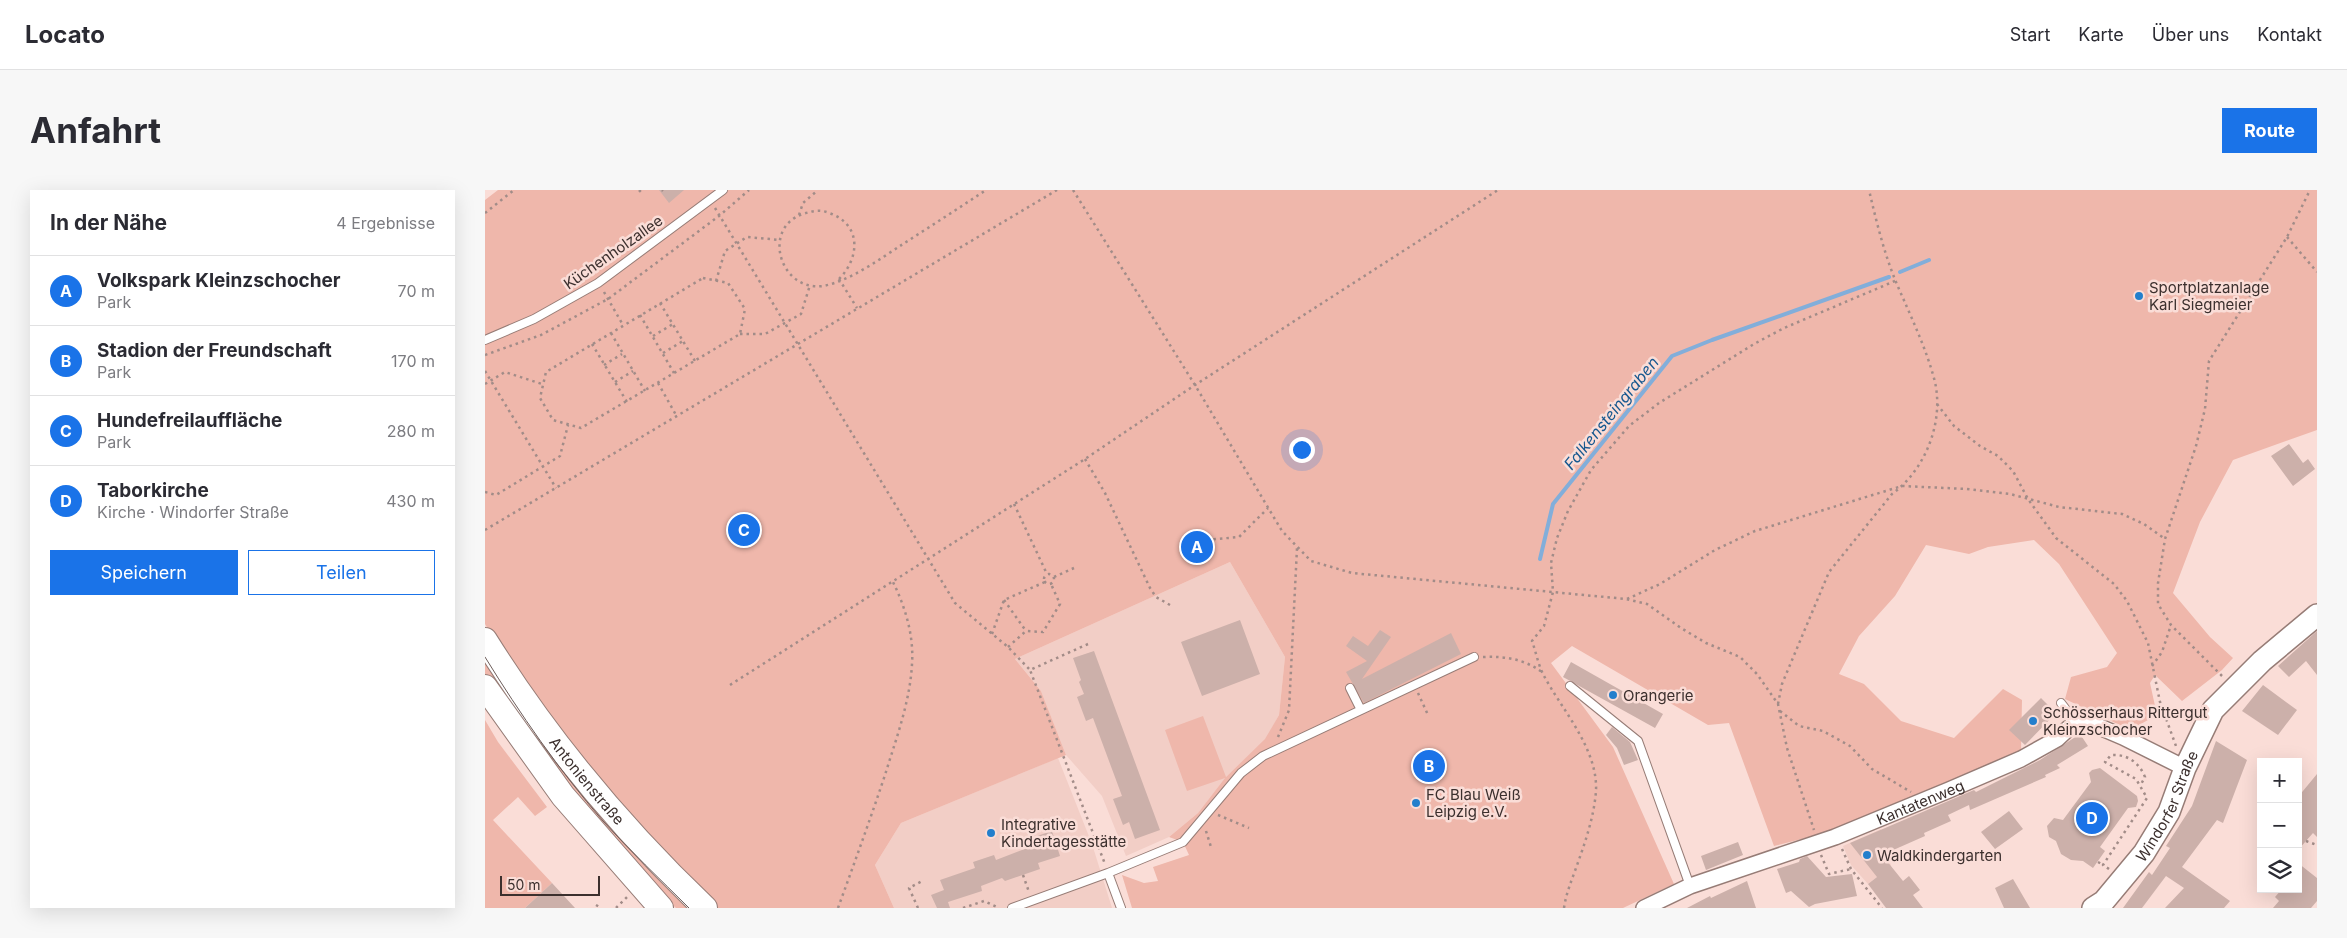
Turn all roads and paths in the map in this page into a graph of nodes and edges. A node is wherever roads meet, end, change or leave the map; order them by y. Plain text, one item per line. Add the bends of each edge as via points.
1 (514, 190) edge
2 (722, 190) edge
3 (749, 190) edge
4 (818, 190) edge
5 (986, 190) edge
6 (1056, 190) edge
7 (1073, 190) edge
8 (1498, 190) edge
9 (1869, 190) edge
10 (2310, 190) edge
11 (710, 200) junction
12 (485, 213) edge
13 (799, 215) junction
14 (719, 216) junction
15 (2287, 237) junction
16 (780, 240) junction
17 (736, 244) junction
18 (2317, 272) edge
19 (839, 280) junction
20 (716, 281) junction
21 (1895, 281) junction
22 (598, 283) junction
23 (809, 285) junction
24 (608, 299) junction
25 (660, 303) junction
26 (857, 308) junction
27 (640, 315) junction
28 (673, 324) junction
29 (784, 324) junction
30 (623, 325) junction
31 (611, 333) junction
32 (740, 334) junction
33 (653, 336) junction
34 (485, 340) edge
35 (683, 341) junction
36 (592, 344) junction
37 (796, 344) junction
38 (623, 353) junction
39 (663, 354) junction
40 (485, 356) edge
41 (695, 361) junction
42 (605, 365) junction
43 (485, 371) edge
44 (633, 371) junction
45 (675, 373) junction
46 (491, 380) junction
47 (615, 382) junction
48 (658, 383) junction
49 (485, 384) edge
50 (543, 384) junction
51 (1195, 384) junction
52 (645, 391) junction
53 (627, 402) junction
54 (1937, 404) junction
55 (676, 415) junction
56 (568, 425) junction
57 (1085, 459) junction
58 (544, 466) junction
59 (1902, 486) junction
60 (556, 488) junction
61 (485, 492) edge
62 (2028, 499) junction
63 (1014, 504) junction
64 (1268, 508) junction
65 (485, 530) edge
66 (2165, 539) junction
67 (1194, 541) dead end
68 (1297, 548) junction
69 (927, 558) junction
70 (1075, 568) dead end
71 (1047, 574) junction
72 (1054, 577) junction
73 (892, 580) junction
74 (1045, 582) junction
75 (1051, 584) junction
76 (1553, 592) junction
77 (1626, 599) junction
78 (1004, 600) junction
79 (1170, 605) dead end
80 (2317, 615) edge
81 (2171, 625) junction
82 (1026, 632) junction
83 (992, 634) junction
84 (485, 640) edge
85 (1089, 644) dead end
86 (1008, 647) junction
87 (1474, 657) joint
88 (2152, 666) junction
89 (1031, 670) junction
90 (1543, 673) junction
91 (731, 684) dead end
92 (1415, 685) junction
93 (1570, 686) dead end
94 (485, 687) edge
95 (1350, 688) dead end
96 (2234, 688) junction
97 (2061, 703) dead end
98 (1778, 704) junction
99 (1361, 710) junction
100 (1779, 710) junction
101 (1428, 715) dead end
102 (2081, 722) junction
103 (1263, 756) junction
104 (2185, 768) junction
105 (2140, 786) junction
106 (1919, 803) junction
107 (1207, 812) junction
108 (1249, 828) dead end
109 (1835, 837) junction
110 (2306, 841) dead end
111 (1817, 843) junction
112 (2317, 845) edge
113 (2098, 862) dead end
114 (2103, 865) junction
115 (1851, 869) junction
116 (1109, 873) junction
117 (1023, 875) dead end
118 (924, 880) dead end
119 (2121, 880) junction
120 (1690, 886) junction
121 (1032, 901) junction
122 (596, 905) dead end
123 (2102, 906) edge
124 (601, 908) edge
125 (661, 908) edge
126 (705, 908) edge
127 (838, 908) edge
128 (918, 908) edge
129 (963, 908) edge
130 (999, 908) edge
131 (1012, 908) edge
132 (1121, 908) edge
133 (1564, 908) edge
134 (1644, 908) edge
135 (1882, 908) edge

1 - 12 path
2 - 11 lane, Küchenholzallee
3 - 14 path
4 - 13 path via 803,203
5 - 19 path via 859,273
6 - 26 path
7 - 51 path
8 - 51 path
9 - 21 path
10 - 15 path
11 - 14 path
11 - 22 lane, Küchenholzallee
13 - 16 path via 786,227
13 - 19 path via 825,211 841,218 852,233 855,250 848,270
14 - 17 path
14 - 24 path
15 - 18 path
15 - 66 path via 2209,361 2205,409 2196,446
16 - 17 path via 747,237
16 - 23 path via 781,258 787,271
17 - 20 path via 725,251
17 - 29 path
19 - 23 path via 825,285
19 - 26 path
20 - 25 path via 703,278
20 - 32 path via 728,284 745,309
21 - 54 path via 1922,344 1935,383
21 - 76 path via 1754,344 1659,403 1629,426 1591,470 1568,511 1551,563
22 - 24 path
22 - 34 lane, Küchenholzallee via 534,319
23 - 29 path via 801,314
24 - 30 path
24 - 40 path via 541,334
25 - 27 path
25 - 28 path
26 - 37 path
27 - 30 path
27 - 33 path
28 - 33 path
28 - 35 path
29 - 32 path via 765,334
29 - 37 path
30 - 31 path
31 - 36 path
31 - 38 path
32 - 41 path
33 - 39 path
35 - 39 path
35 - 41 path
36 - 42 path
36 - 50 path via 546,372
37 - 55 path
37 - 69 path
38 - 42 path
38 - 44 path
39 - 45 path
41 - 45 path
42 - 47 path
43 - 46 path
44 - 47 path
44 - 52 path
45 - 48 path
46 - 49 path
46 - 50 path via 505,372
46 - 58 path
47 - 53 path
48 - 52 path
48 - 55 path
50 - 56 path via 540,398 553,420
51 - 57 path
51 - 64 path
52 - 53 path
53 - 56 path via 581,428
54 - 59 path via 1924,457
54 - 62 path via 1954,426 1998,456 2013,471
55 - 60 path
56 - 58 path via 560,456
57 - 63 path
57 - 79 path via 1105,493 1150,588 1156,597
58 - 60 path
58 - 61 path via 496,495
59 - 62 path via 1967,489
59 - 77 path via 1755,531 1715,550 1660,584
59 - 98 path via 1829,572 1782,684
60 - 65 path
62 - 66 path via 2059,507 2122,514
62 - 88 path via 2056,538 2114,584 2127,601 2148,643
63 - 69 path
63 - 71 path
64 - 67 path via 1239,537
64 - 68 path
66 - 81 path via 2157,604
68 - 76 path via 1311,561 1352,574
68 - 103 path via 1289,710 1277,740
69 - 73 path
69 - 83 path via 955,603
70 - 72 path
71 - 72 path
71 - 74 path
72 - 75 path
73 - 91 path
73 - 127 path via 909,628 912,664 901,726
74 - 75 path
74 - 78 path
75 - 82 path via 1060,604 1043,632
76 - 77 path
76 - 90 path via 1544,626 1532,641
77 - 98 path via 1647,604 1698,638 1740,657 1757,674
78 - 82 path
78 - 83 path
80 - 96 street, Windorfer Straße
81 - 88 path via 2162,652
81 - 96 path
82 - 86 path
83 - 86 path
84 - 126 main road, Antonienstraße via 525,702 585,780 638,843
85 - 89 path
86 - 89 path
87 - 90 path via 1511,658 1531,664
87 - 92 lane
88 - 104 path via 2165,719
89 - 116 path
90 - 133 path via 1581,736 1594,771 1596,789 1589,829 1565,895
92 - 99 lane
92 - 101 path
93 - 120 lane via 1638,741
94 - 125 main road, Antonienstraße via 563,796
95 - 99 lane
96 - 104 street, Windorfer Straße via 2213,710
97 - 102 lane via 2071,716
98 - 100 path
99 - 103 lane
100 - 106 path via 1799,726 1823,731 1850,746 1873,769 1907,788
100 - 111 path via 1787,748
102 - 104 street via 2123,737
102 - 106 street, Kantatenweg via 2021,759
103 - 107 lane via 1241,773
104 - 119 street, Windorfer Straße via 2169,812 2144,853
105 - 105 path via 2136,779 2105,762 2111,755 2120,754 2141,768 2145,777
105 - 114 path via 2147,798
106 - 109 street, Kantatenweg
107 - 108 path
107 - 116 lane via 1183,842
109 - 111 street, Kantatenweg
109 - 115 path
110 - 112 path
111 - 115 path via 1829,874
111 - 120 street, Kantatenweg
113 - 114 path
114 - 119 path
115 - 135 path
116 - 121 lane
116 - 132 lane
117 - 121 path
118 - 128 path via 909,888
119 - 123 street, Windorfer Straße
120 - 134 street, Kantatenweg
121 - 131 lane
122 - 124 path
129 - 130 path via 984,901

